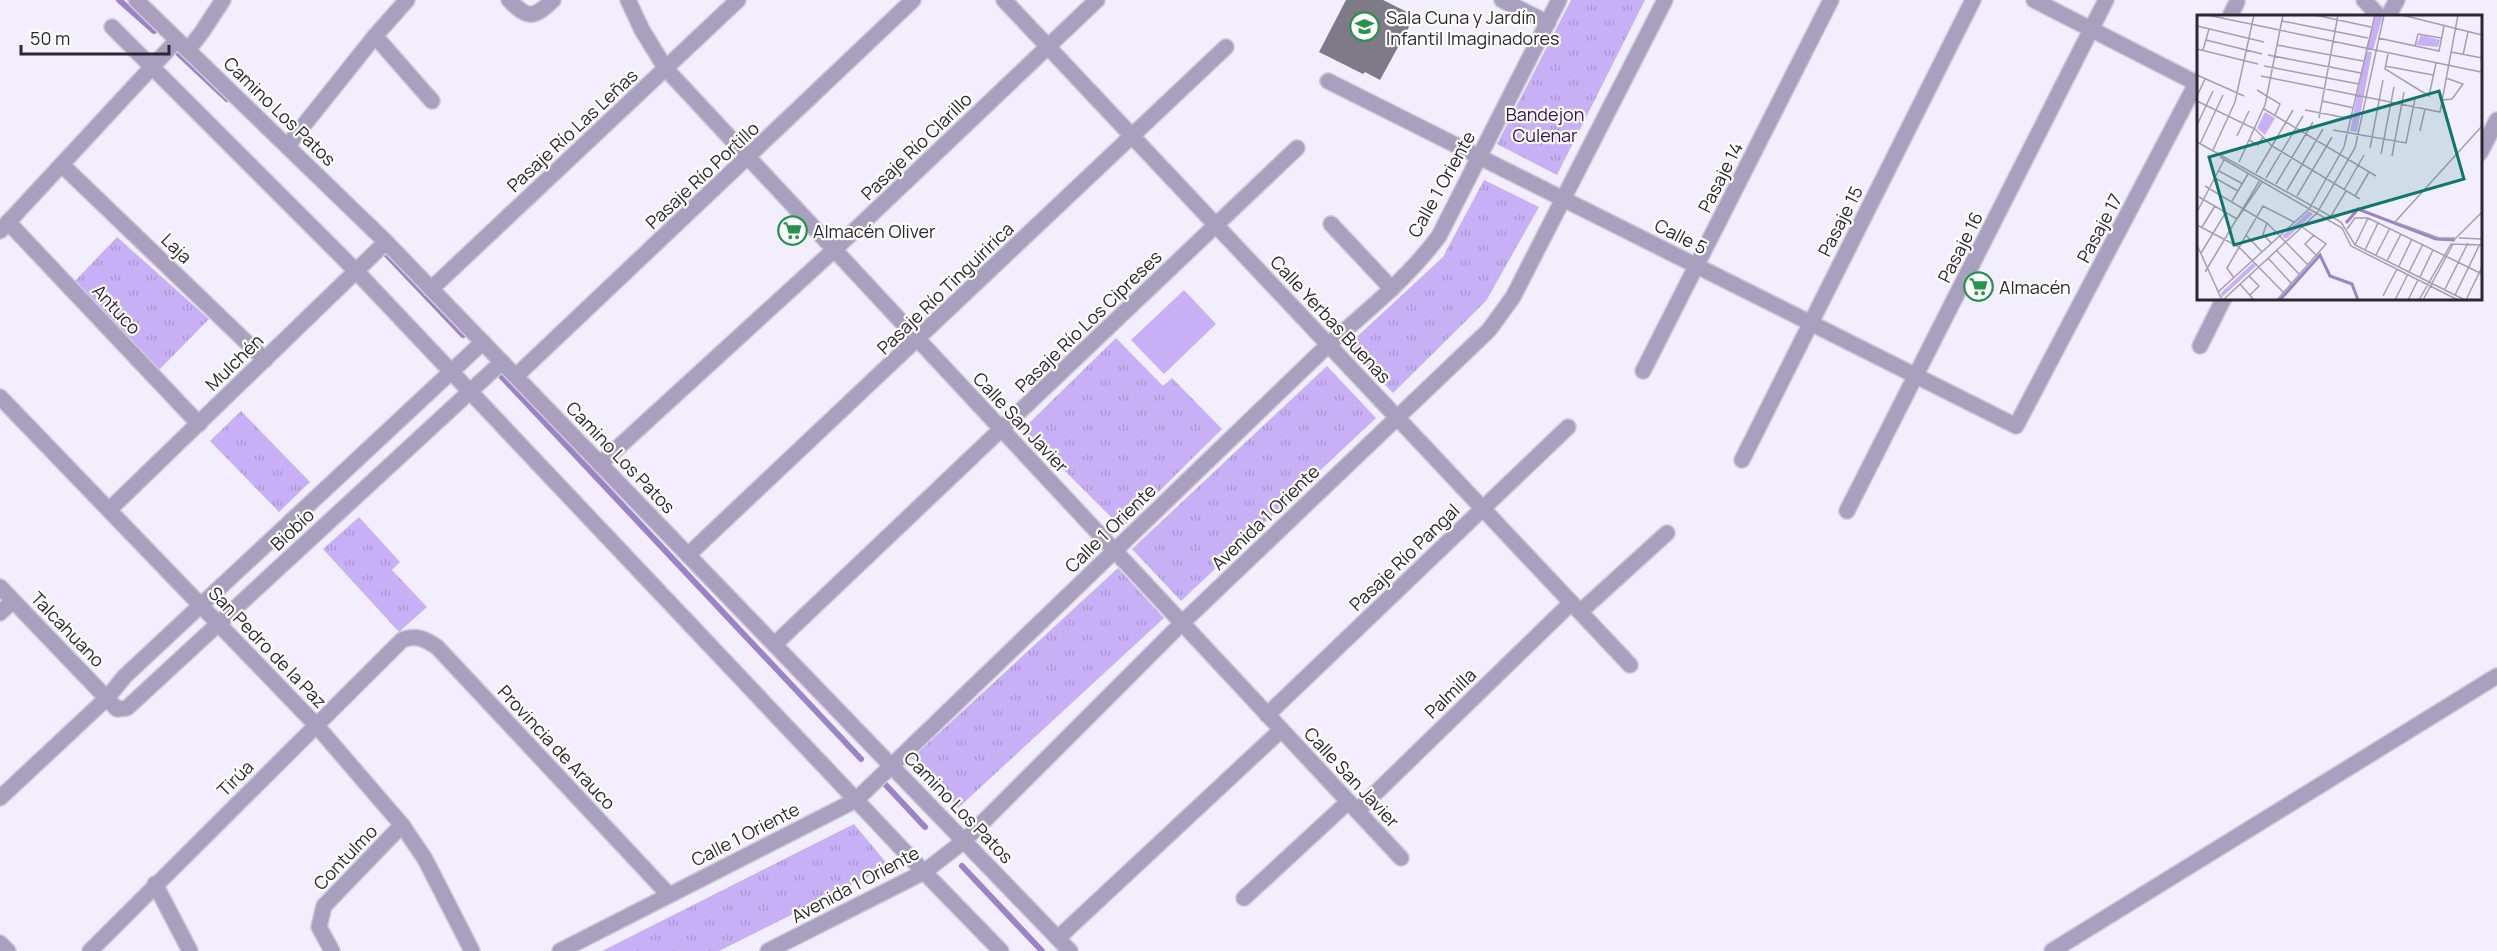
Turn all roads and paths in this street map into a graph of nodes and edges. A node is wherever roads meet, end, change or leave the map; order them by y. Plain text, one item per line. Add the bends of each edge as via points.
1 (136, 0) edge
2 (223, 0) edge
3 (407, 0) edge
4 (509, 0) edge
5 (552, 0) edge
6 (628, 0) edge
7 (738, 0) edge
8 (913, 0) edge
9 (1004, 0) edge
10 (1097, 0) edge
11 (1502, 0) edge
12 (1559, 0) edge
13 (1665, 0) edge
14 (1831, 0) edge
15 (1973, 0) edge
16 (2034, 0) edge
17 (2106, 0) edge
18 (2364, 0) edge
19 (2397, 0) edge
20 (2237, 2) dead end
21 (2230, 15) edge
22 (2378, 15) edge
23 (2389, 15) edge
24 (1548, 23) junction
25 (112, 27) dead end
26 (2092, 29) junction
27 (375, 36) junction
28 (183, 45) junction
29 (1048, 46) junction
30 (1226, 47) dead end
31 (153, 67) junction
32 (666, 69) junction
33 (1328, 81) dead end
34 (2197, 82) edge
35 (2197, 84) edge
36 (432, 101) dead end
37 (2497, 120) edge
38 (1132, 136) junction
39 (288, 144) junction
40 (1297, 148) dead end
41 (2482, 151) edge
42 (1479, 157) junction
43 (748, 158) junction
44 (62, 165) junction
45 (1564, 200) junction
46 (1331, 224) dead end
47 (1216, 225) junction
48 (4, 226) edge
49 (386, 242) junction
50 (834, 250) junction
51 (1697, 266) junction
52 (356, 271) junction
53 (431, 289) junction
54 (1392, 289) junction
55 (2223, 300) edge
56 (1811, 323) junction
57 (918, 340) junction
58 (483, 342) junction
59 (1329, 345) junction
60 (2200, 346) dead end
61 (265, 360) junction
62 (502, 362) junction
63 (1643, 371) dead end
64 (451, 372) junction
65 (516, 376) junction
66 (1916, 376) junction
67 (469, 392) junction
68 (0, 397) edge
69 (1397, 417) junction
70 (198, 424) junction
71 (2016, 426) joint
72 (1568, 428) dead end
73 (1002, 430) junction
74 (1742, 460) dead end
75 (600, 464) junction
76 (1482, 509) junction
77 (109, 510) junction
78 (1847, 511) dead end
79 (1667, 533) dead end
80 (1114, 551) junction
81 (688, 555) junction
82 (0, 587) edge
83 (13, 601) junction
84 (201, 605) junction
85 (1576, 608) junction
86 (0, 613) edge
87 (1182, 623) junction
88 (218, 624) junction
89 (411, 636) joint
90 (775, 644) junction
91 (1630, 664) dead end
92 (2497, 676) edge
93 (107, 698) junction
94 (1267, 715) junction
95 (316, 725) junction
96 (1281, 730) junction
97 (892, 766) junction
98 (0, 798) edge
99 (856, 800) junction
100 (1352, 807) junction
101 (402, 825) junction
102 (964, 841) junction
103 (1401, 858) dead end
104 (924, 872) junction
105 (155, 884) junction
106 (669, 896) junction
107 (1244, 898) dead end
108 (1058, 938) junction
109 (0, 943) edge
110 (8, 951) edge
111 (90, 951) edge
112 (190, 951) edge
113 (332, 951) edge
114 (472, 951) edge
115 (560, 951) edge
116 (768, 951) edge
117 (1001, 951) edge
118 (1070, 951) edge
119 (2052, 951) edge

1 - 28 street, Camino Los Patos
2 - 28 street via 202,32
3 - 27 street
4 - 5 street via 530,15
6 - 32 street, Calle San Javier
7 - 32 street, Pasaje Río Las Leñas
8 - 43 street, Pasaje Río Portillo
9 - 29 street, Calle Yerbas Buenas
10 - 29 street, Pasaje Río Clarillo
11 - 24 street
12 - 24 street, Calle 1 Oriente
13 - 45 street, Avenida 1 Oriente
14 - 51 street, Pasaje 14
15 - 56 street, Pasaje 15
16 - 26 street
17 - 26 street, Pasaje 16
18 - 22 street
19 - 23 street
20 - 21 street
24 - 42 street, Calle 1 Oriente
25 - 31 street
26 - 34 street
26 - 66 street, Pasaje 16
27 - 36 street
27 - 39 street
28 - 31 street
28 - 39 street, Camino Los Patos
29 - 38 street, Calle Yerbas Buenas
29 - 50 street, Pasaje Río Clarillo
30 - 38 street, Pasaje Río Tinguiririca
31 - 44 street
31 - 52 street
32 - 43 street, Calle San Javier
32 - 53 street, Pasaje Río Las Leñas
33 - 42 street, Calle 5
35 - 71 street, Pasaje 17
37 - 41 street
38 - 47 street, Calle Yerbas Buenas
38 - 57 street, Pasaje Río Tinguiririca
39 - 49 street, Camino Los Patos
40 - 47 street, Pasaje Río Los Cipreses
42 - 45 street, Calle 5
42 - 54 street, Calle 1 Oriente via 1439,236
43 - 50 street, Calle San Javier
43 - 65 street, Pasaje Río Portillo
44 - 48 street
44 - 61 street, Laja
45 - 51 street, Calle 5
45 - 69 street, Avenida 1 Oriente via 1503,313
46 - 54 street
47 - 59 street, Calle Yerbas Buenas
47 - 73 street, Pasaje Río Los Cipreses
48 - 70 street, Antuco
49 - 52 street, Mulchén
49 - 53 street, Camino Los Patos
50 - 57 street, Calle San Javier
50 - 75 street, Pasaje Río Clarillo
51 - 56 street, Calle 5
51 - 63 street, Pasaje 14
52 - 61 street, Mulchén
52 - 64 street
53 - 58 street, Camino Los Patos
54 - 59 street, Calle 1 Oriente
55 - 60 street
56 - 66 street, Calle 5
56 - 74 street, Pasaje 15
57 - 73 street, Calle San Javier
57 - 81 street, Pasaje Río Tinguiririca
58 - 62 street, Camino Los Patos
58 - 64 street, Biobío
59 - 69 street, Calle Yerbas Buenas
59 - 80 street, Calle 1 Oriente
61 - 70 street, Mulchén
62 - 65 street, Camino Los Patos
62 - 67 street, Biobío
64 - 67 street
64 - 84 street, Biobío
65 - 75 street, Camino Los Patos
66 - 71 street, Calle 5
66 - 78 street, Pasaje 16
67 - 88 street, Biobío
67 - 99 street
68 - 77 street, San Pedro de la Paz
69 - 76 street, Calle Yerbas Buenas
69 - 87 street, Avenida 1 Oriente
70 - 77 street, Mulchén
72 - 76 street, Pasaje Río Pangal
73 - 80 street, Calle San Javier
73 - 90 street, Pasaje Río Los Cipreses
75 - 81 street, Camino Los Patos
76 - 85 street, Calle Yerbas Buenas
76 - 94 street, Pasaje Río Pangal
77 - 84 street, San Pedro de la Paz
79 - 85 street, Palmilla
80 - 87 street, Calle San Javier
80 - 97 street, Calle 1 Oriente
81 - 90 street, Camino Los Patos
82 - 83 street, Talcahuano
83 - 86 street
83 - 93 street, Talcahuano
84 - 88 street, San Pedro de la Paz
84 - 93 street, Biobío
85 - 91 street, Calle Yerbas Buenas
85 - 100 street, Palmilla
87 - 94 street, Calle San Javier
87 - 102 street, Avenida 1 Oriente
88 - 93 street, Biobío via 126,708 117,709
88 - 95 street, San Pedro de la Paz
89 - 95 street, Tirúa via 402,640
89 - 106 street, Provincia de Arauco via 437,647
90 - 97 street, Camino Los Patos
92 - 119 street
93 - 98 street, Biobío
94 - 96 street, Calle San Javier
95 - 101 street, San Pedro de la Paz
95 - 105 street, Tirúa
96 - 100 street, Calle San Javier
96 - 108 street
97 - 99 street, Calle 1 Oriente
97 - 102 street, Camino Los Patos
99 - 104 street
99 - 106 street, Calle 1 Oriente
100 - 103 street, Calle San Javier
100 - 107 street, Palmilla
101 - 113 street, Contulmo via 324,906 319,927
101 - 114 street, San Pedro de la Paz via 425,859
102 - 104 street, Avenida 1 Oriente
102 - 108 street, Camino Los Patos
104 - 116 street, Avenida 1 Oriente
104 - 117 street
105 - 111 street, Tirúa
105 - 112 street
106 - 115 street, Calle 1 Oriente
108 - 118 street, Camino Los Patos
109 - 110 street

